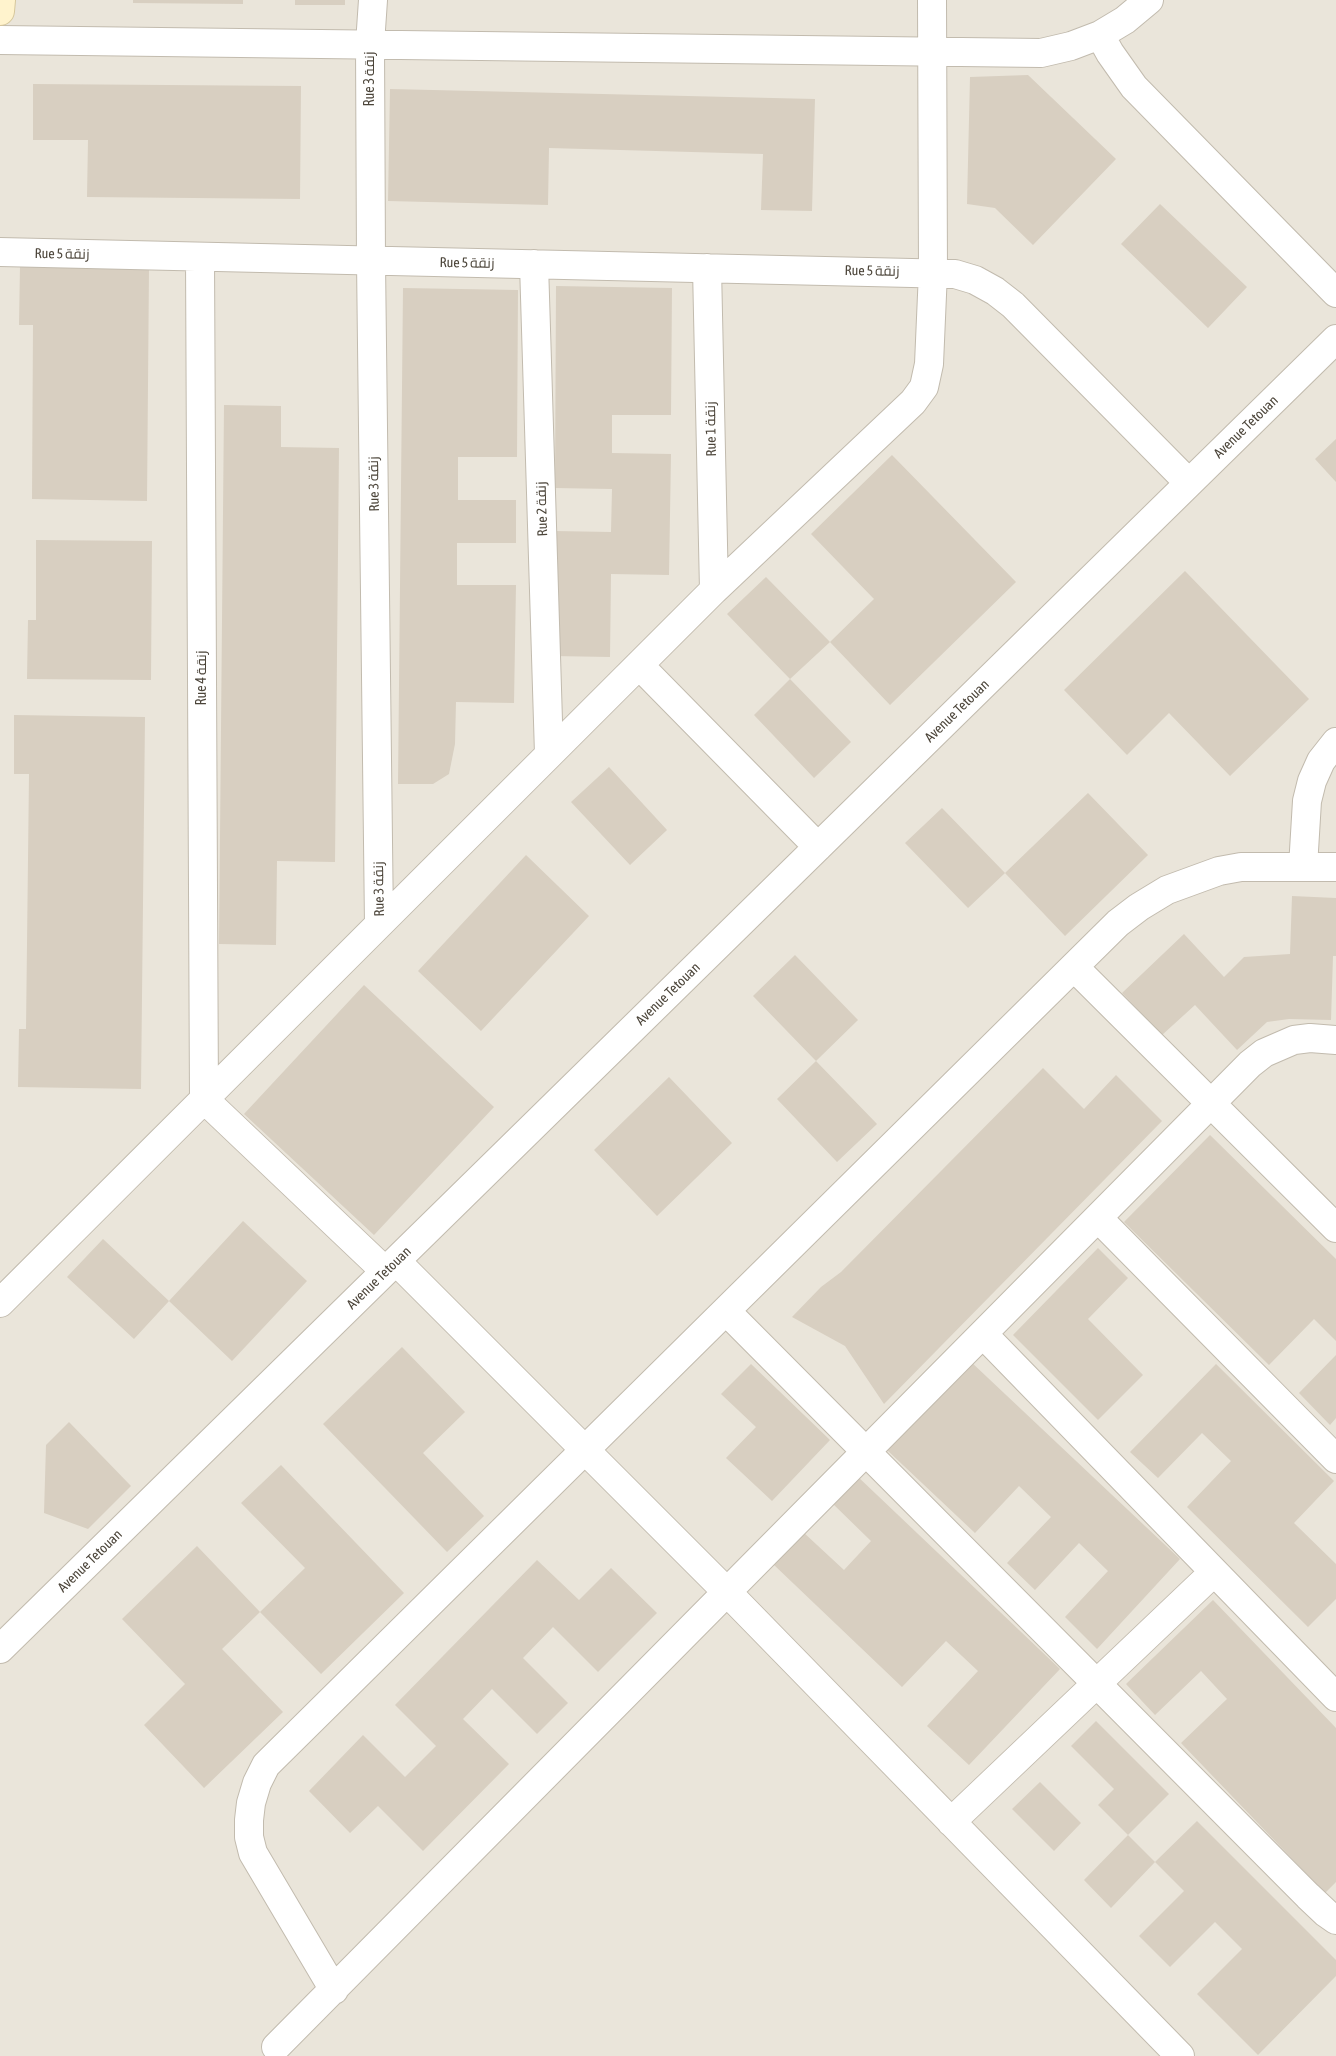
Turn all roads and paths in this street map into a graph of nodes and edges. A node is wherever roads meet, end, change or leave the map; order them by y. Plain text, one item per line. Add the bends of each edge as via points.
1 (1, 0) edge
2 (373, 0) edge
3 (932, 0) edge
4 (1149, 0) edge
5 (0, 11) edge
6 (1100, 35) junction
7 (0, 40) edge
8 (370, 44) junction
9 (934, 52) junction
10 (0, 252) edge
11 (200, 257) junction
12 (371, 262) junction
13 (534, 264) junction
14 (708, 268) junction
15 (933, 272) junction
16 (1336, 293) edge
17 (1336, 339) edge
18 (1189, 483) junction
19 (714, 590) junction
20 (638, 665) junction
21 (1336, 742) edge
22 (549, 754) junction
23 (818, 847) junction
24 (1303, 867) junction
25 (1336, 867) edge
26 (380, 924) junction
27 (1074, 967) junction
28 (1336, 1040) edge
29 (204, 1099) junction
30 (1211, 1103) junction
31 (1098, 1218) junction
32 (1336, 1228) edge
33 (391, 1266) junction
34 (0, 1303) edge
35 (726, 1311) junction
36 (983, 1334) junction
37 (586, 1449) junction
38 (866, 1452) junction
39 (1336, 1459) edge
40 (1214, 1572) junction
41 (727, 1592) junction
42 (0, 1649) edge
43 (1097, 1683) junction
44 (1336, 1697) edge
45 (951, 1822) junction
46 (1336, 1920) edge
47 (334, 1990) junction
48 (276, 2047) dead end
49 (1180, 2056) edge

1 - 5 street
2 - 8 street, Rue 3 زنقة
3 - 9 street
4 - 6 street
6 - 9 street via 1041,53
6 - 16 street via 1134,87
7 - 8 street
8 - 9 street
8 - 12 street, Rue 3 زنقة
9 - 15 street
10 - 11 street, Rue 5 زنقة
11 - 12 street, Rue 5 زنقة
11 - 29 street, Rue 4 زنقة
12 - 13 street, Rue 5 زنقة
12 - 26 street, Rue 3 زنقة
13 - 14 street, Rue 5 زنقة
13 - 22 street, Rue 2 زنقة
14 - 15 street, Rue 5 زنقة
14 - 19 street, Rue 1 زنقة
15 - 18 street, Rue 5 زنقة via 975,280 1001,296
15 - 19 street via 929,364 924,387 898,417
17 - 18 street, Avenue Tetouan
18 - 23 street, Avenue Tetouan
19 - 20 street
20 - 22 street
20 - 23 street
21 - 24 street via 1321,761 1312,781 1307,801
22 - 26 street
23 - 33 street, Avenue Tetouan
24 - 25 street
24 - 27 street via 1241,867 1197,878 1167,890 1118,923
26 - 29 street
27 - 30 street
27 - 35 street
28 - 30 street via 1294,1040 1264,1052
29 - 33 street
29 - 34 street
30 - 31 street
30 - 32 street
31 - 36 street
31 - 39 street
33 - 37 street
33 - 42 street, Avenue Tetouan
35 - 37 street
35 - 38 street
36 - 38 street
36 - 40 street
37 - 41 street
37 - 47 street via 266,1764 256,1783 248,1820 253,1853
38 - 41 street
38 - 43 street
40 - 43 street
40 - 44 street
41 - 45 street
41 - 47 street
43 - 45 street
43 - 46 street via 1308,1896
45 - 49 street
47 - 48 street

